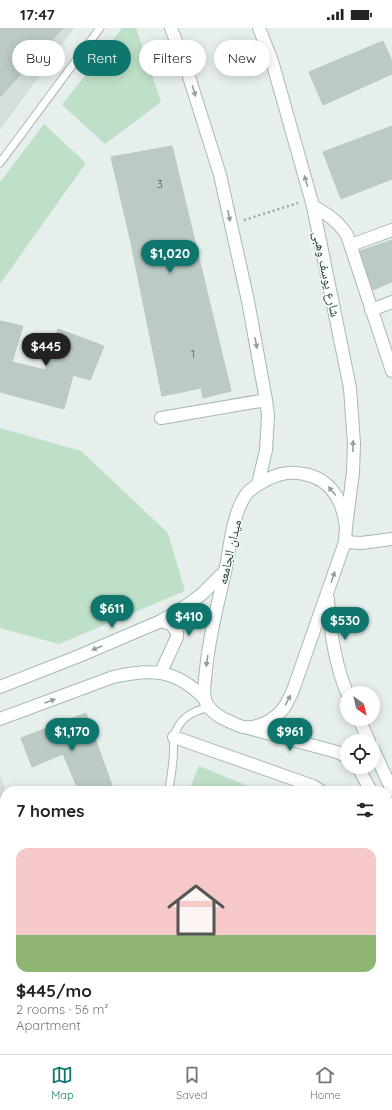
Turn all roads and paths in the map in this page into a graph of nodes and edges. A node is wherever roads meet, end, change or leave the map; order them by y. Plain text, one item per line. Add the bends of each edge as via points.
1 (100, 28) edge
2 (171, 28) edge
3 (259, 28) edge
4 (0, 163) edge
5 (312, 203) junction
6 (242, 220) dead end
7 (392, 230) edge
8 (351, 245) junction
9 (392, 302) edge
10 (371, 310) junction
11 (392, 372) edge
12 (266, 400) junction
13 (161, 418) dead end
14 (258, 484) junction
15 (346, 527) junction
16 (392, 539) edge
17 (345, 542) junction
18 (225, 571) junction
19 (327, 593) junction
20 (161, 621) junction
21 (161, 672) junction
22 (345, 686) edge
23 (0, 687) edge
24 (207, 703) junction
25 (0, 719) edge
26 (242, 727) junction
27 (174, 737) junction
28 (340, 754) edge
29 (380, 765) edge
30 (362, 774) edge
31 (169, 786) edge
32 (313, 786) edge
33 (369, 786) edge
34 (390, 786) edge

1 - 4 lane
2 -> 12 main road via 220,175 248,301
5 -> 3 main road, شارع يوسف وهبى via 272,61
5 - 6 path
5 - 8 main road via 341,226
15 -> 5 main road, شارع يوسف وهبى via 354,444 350,388
7 - 8 main road
8 - 10 main road
9 - 10 main road
10 - 11 main road
12 - 13 main road
12 - 14 main road via 268,434
15 -> 14 main road, ميدان الجامعه via 340,500 332,489 310,475 283,473
14 - 18 main road, ميدان الجامعه via 246,494 240,504
15 - 17 main road, ميدان الجامعه
16 - 17 main road via 362,543
19 -> 17 main road, ميدان الجامعه
18 - 20 main road via 189,604
18 -> 24 main road, ميدان الجامعه via 207,658 204,681
19 - 22 main road via 333,643
26 -> 19 main road, ميدان الجامعه via 265,723 275,718 284,708 292,693
20 - 21 main road via 171,624 177,632 177,637
20 -> 23 main road
21 - 24 main road via 185,682
25 -> 21 main road via 113,677 128,673
24 - 26 main road via 223,719
24 - 27 lane via 183,720
26 - 28 main road
27 - 31 lane
27 - 32 main road
29 - 34 main road
30 - 33 main road

